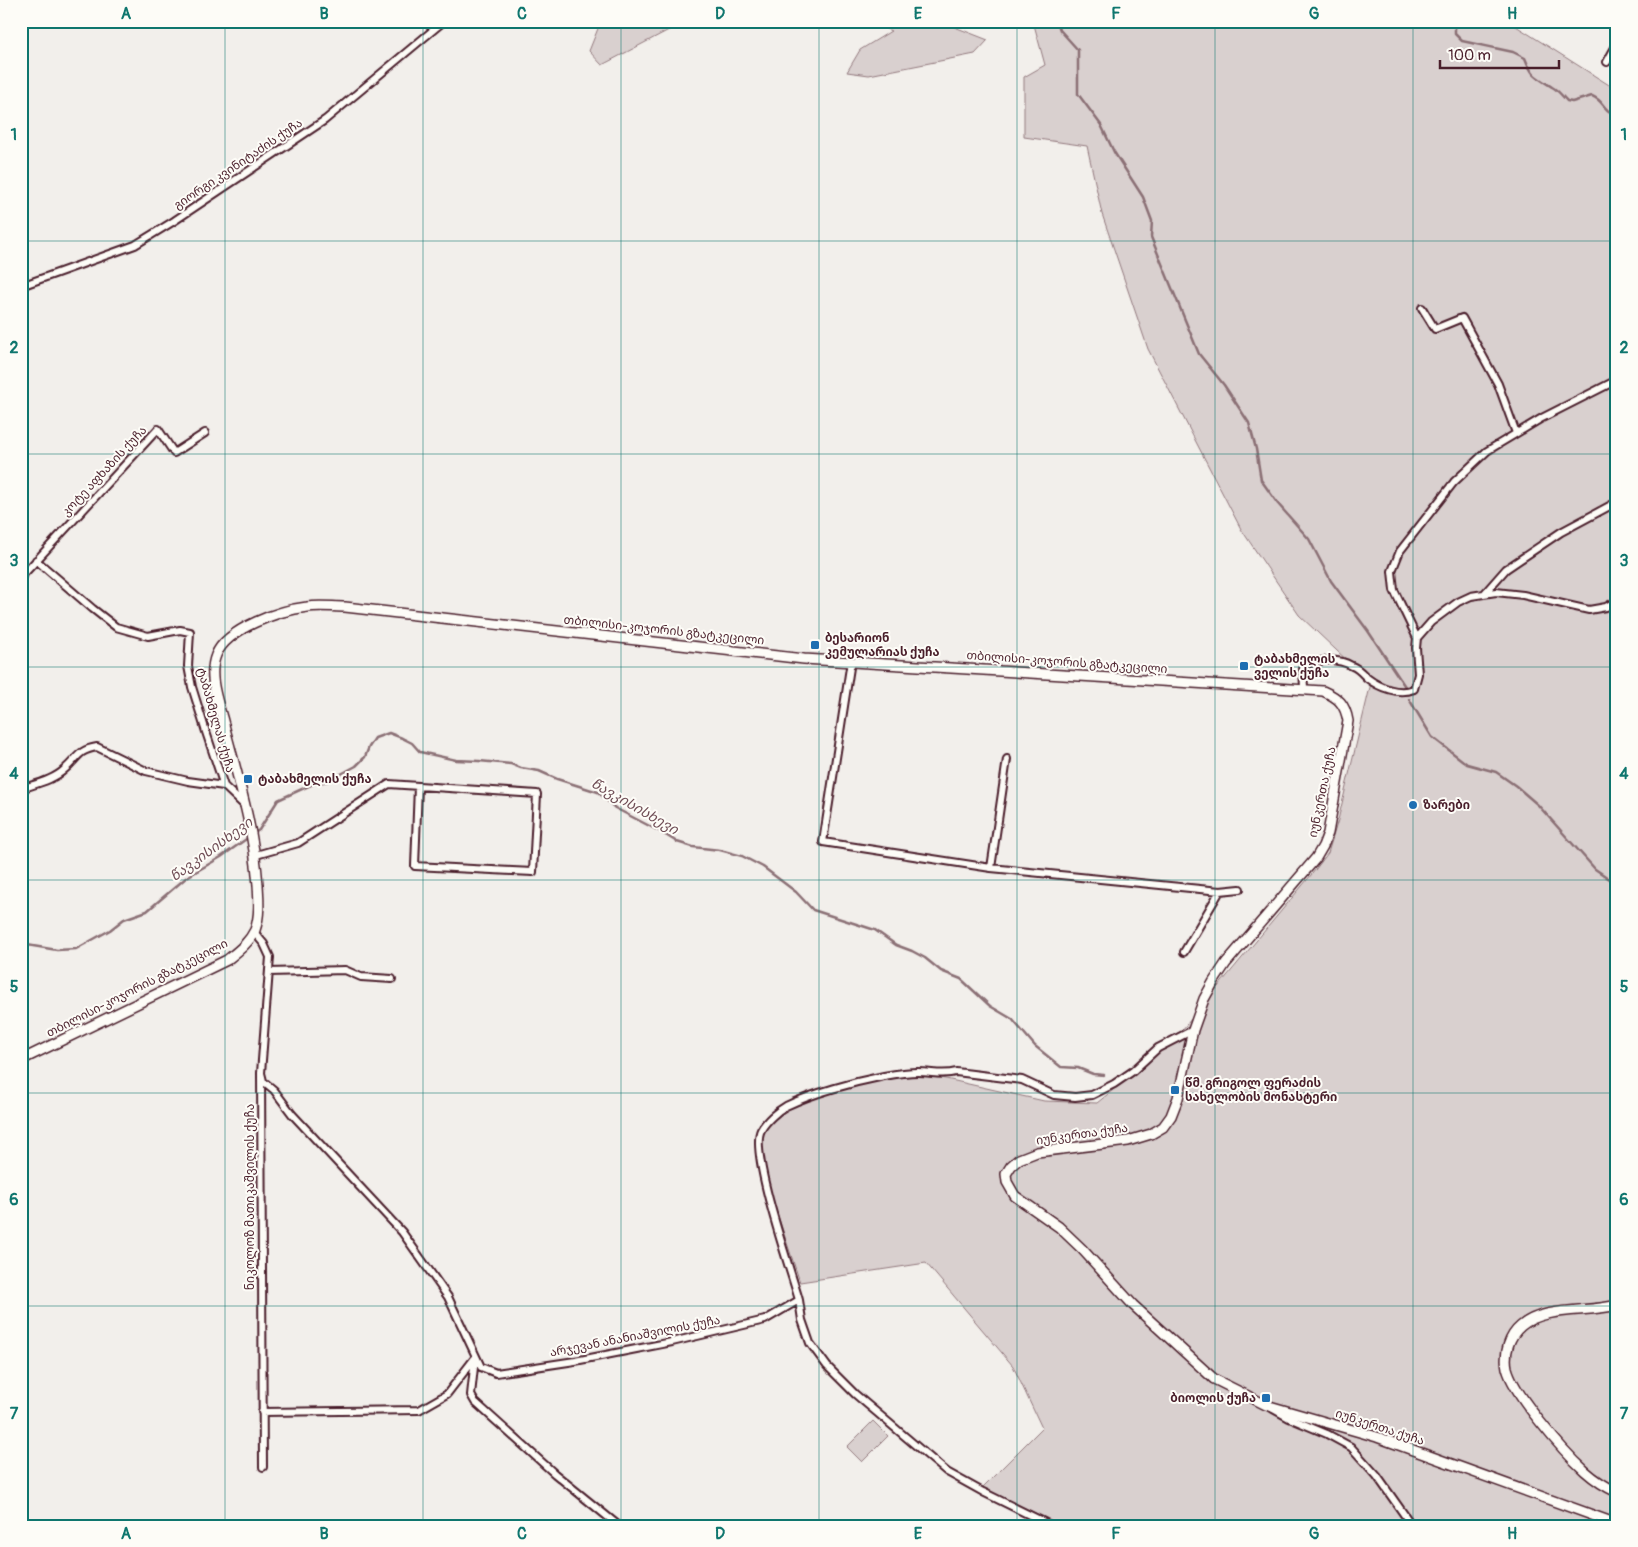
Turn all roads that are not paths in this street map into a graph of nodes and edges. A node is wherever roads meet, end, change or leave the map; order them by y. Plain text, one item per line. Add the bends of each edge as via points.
1 (444, 21) edge
2 (1617, 44) edge
3 (1606, 62) dead end
4 (21, 286) edge
5 (1422, 308) dead end
6 (1617, 380) edge
7 (205, 433) dead end
8 (1516, 433) junction
9 (1617, 502) edge
10 (36, 560) junction
11 (21, 577) edge
12 (1484, 594) junction
13 (1617, 601) edge
14 (1417, 638) junction
15 (851, 661) junction
16 (1304, 690) junction
17 (1007, 759) dead end
18 (224, 786) junction
19 (418, 786) junction
20 (21, 789) edge
21 (246, 806) junction
22 (256, 854) junction
23 (991, 868) junction
24 (1240, 889) dead end
25 (1220, 890) junction
26 (254, 932) junction
27 (1184, 952) dead end
28 (269, 972) junction
29 (392, 979) dead end
30 (1193, 1030) junction
31 (21, 1060) edge
32 (261, 1073) junction
33 (799, 1300) junction
34 (1617, 1305) edge
35 (475, 1358) junction
36 (1266, 1405) junction
37 (262, 1412) junction
38 (263, 1467) dead end
39 (1617, 1492) edge
40 (1617, 1524) edge
41 (619, 1526) edge
42 (1052, 1526) edge
43 (1414, 1526) edge

1 - 4 street, გიორგი კვინიტაძის ქუჩა via 325,120 174,221 135,244
2 - 3 street
5 - 8 street via 1435,328 1462,318 1498,384
6 - 8 street
7 - 10 street, კოტე აფხაზის ქუჩა via 174,453 158,429
8 - 14 street via 1487,450 1454,482 1400,551 1392,571 1394,590
9 - 12 street via 1561,532 1506,569
10 - 11 street, კოტე აფხაზის ქუჩა
10 - 18 street, ტაბახმელას ქუჩა via 116,627 148,636 180,630 190,632 188,666 192,686
12 - 13 street via 1524,595 1589,610
12 - 14 street via 1449,606
14 - 16 street via 1418,674 1414,689 1405,693 1389,689 1352,666 1336,661 1319,661 1303,666
15 - 16 main road, თბილისი-კოჯორის გზატკეცილი
15 - 21 main road, თბილისი-კოჯორის გზატკეცილი via 345,607 308,606 281,612 233,634 216,654 213,667 217,698
15 - 23 street via 823,842
16 - 30 main road, იუნკერთა ქუჩა via 1334,696 1343,705 1348,721 1328,833 1306,870 1226,962 1204,999
17 - 23 street
18 - 20 street via 146,771 97,747 79,753 65,770 55,776
18 - 21 street, ტაბახმელას ქუჩა
19 - 19 street via 414,866 533,872 536,794
19 - 22 street via 389,784 298,843
21 - 22 main road, თბილისი-კოჯორის გზატკეცილი
22 - 26 main road, თბილისი-კოჯორის გზატკეცილი via 259,912
23 - 25 street
24 - 25 street
25 - 27 street
26 - 28 street, ნიკოლოზ მათიკაშვილის ქუჩა via 270,956
26 - 31 main road, თბილისი-კოჯორის გზატკეცილი via 242,948 226,960
28 - 29 street via 345,970 361,977
28 - 32 street, ნიკოლოზ მათიკაშვილის ქუჩა
30 - 33 street via 1158,1048 1133,1071 1092,1095 1075,1098 1054,1095 1022,1080 956,1072 946,1075 918,1072 885,1076 821,1093 784,1107 760,1131 758,1148 763,1178
30 - 36 main road, იუნკერთა ქუჩა via 1178,1098 1163,1126 1151,1134 1128,1141 1037,1152 1018,1159 1011,1166 1006,1174 1007,1182 1015,1196 1059,1226 1133,1305 1195,1363 1214,1379
32 - 35 street via 263,1081 292,1114 402,1232 448,1297
32 - 37 street, ნიკოლოზ მათიკაშვილის ქუჩა
33 - 35 street, არჯევან ანანიაშვილის ქუჩა via 765,1320 575,1361 496,1373 480,1367
33 - 42 street via 810,1343 826,1366 855,1394 948,1472
34 - 39 main road via 1547,1314 1531,1320 1512,1336 1506,1358 1517,1391 1561,1445 1584,1471
35 - 37 street via 447,1394 419,1410
35 - 41 street via 472,1394 475,1402
36 - 40 main road, იუნკერთა ქუჩა via 1378,1437
36 - 43 street via 1351,1447
37 - 38 street, ნიკოლოზ მათიკაშვილის ქუჩა

